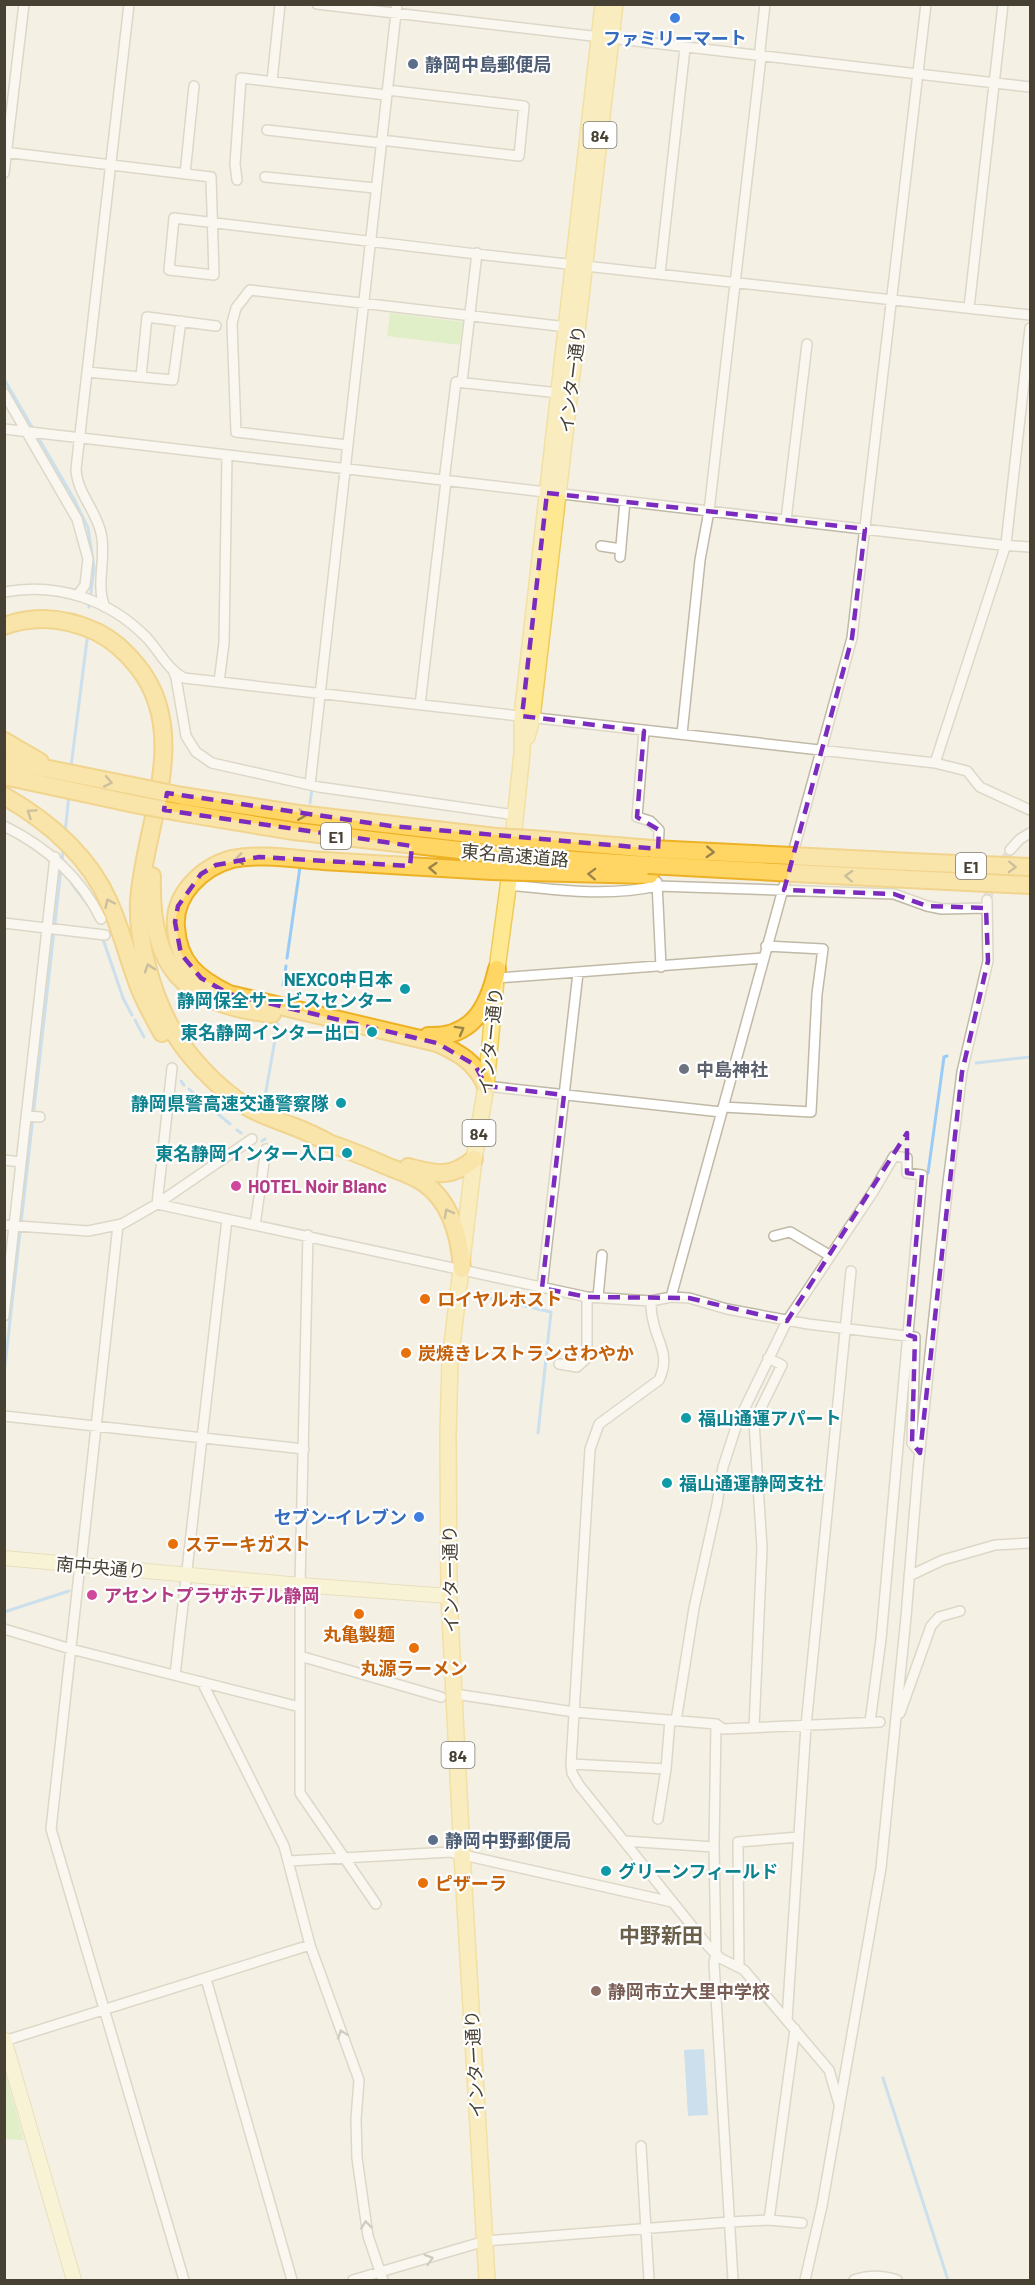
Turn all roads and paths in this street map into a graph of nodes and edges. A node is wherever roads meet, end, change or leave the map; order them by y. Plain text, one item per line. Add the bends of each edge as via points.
1 (24, 4) edge
2 (129, 4) edge
3 (280, 4) edge
4 (317, 4) edge
5 (603, 4) edge
6 (615, 4) edge
7 (765, 4) edge
8 (926, 4) edge
9 (1003, 4) edge
10 (396, 9) edge
11 (605, 38) junction
12 (685, 48) junction
13 (761, 57) junction
14 (918, 74) junction
15 (272, 81) junction
16 (994, 83) junction
17 (194, 86) dead end
18 (1030, 87) edge
19 (387, 92) junction
20 (267, 130) dead end
21 (381, 142) junction
22 (6, 152) edge
23 (111, 165) junction
24 (4, 173) edge
25 (185, 174) junction
26 (265, 177) dead end
27 (237, 180) dead end
28 (375, 188) junction
29 (211, 222) junction
30 (369, 241) junction
31 (477, 253) junction
32 (579, 264) junction
33 (660, 273) junction
34 (735, 282) junction
35 (891, 300) junction
36 (363, 303) junction
37 (969, 308) junction
38 (1030, 315) edge
39 (470, 316) junction
40 (181, 321) junction
41 (216, 326) dead end
42 (567, 327) junction
43 (1030, 328) edge
44 (807, 344) dead end
45 (87, 372) junction
46 (1028, 373) edge
47 (141, 376) junction
48 (462, 382) junction
49 (4, 393) edge
50 (559, 393) junction
51 (4, 429) edge
52 (28, 432) junction
53 (80, 438) junction
54 (347, 444) junction
55 (227, 455) junction
56 (345, 469) junction
57 (445, 481) junction
58 (553, 494) junction
59 (625, 501) junction
60 (709, 511) junction
61 (786, 520) junction
62 (866, 529) junction
63 (102, 539) junction
64 (85, 542) junction
65 (1006, 544) junction
66 (601, 546) dead end
67 (1030, 547) edge
68 (104, 558) junction
69 (88, 559) junction
70 (4, 592) edge
71 (80, 595) junction
72 (101, 605) junction
73 (4, 617) edge
74 (4, 626) edge
75 (173, 670) junction
76 (219, 682) junction
77 (319, 694) junction
78 (420, 705) junction
79 (527, 717) junction
80 (644, 730) junction
81 (682, 734) junction
82 (4, 741) edge
83 (822, 750) junction
84 (4, 760) edge
85 (935, 763) junction
86 (4, 776) edge
87 (70, 779) junction
88 (310, 785) junction
89 (4, 796) edge
90 (180, 804) junction
91 (1030, 810) edge
92 (514, 822) joint
93 (4, 826) edge
94 (1030, 833) edge
95 (495, 845) junction
96 (1010, 850) tunnel mouth
97 (56, 858) junction
98 (529, 864) junction
99 (1030, 867) edge
100 (652, 869) junction
101 (508, 882) joint
102 (1028, 885) edge
103 (784, 890) junction
104 (102, 919) dead end
105 (4, 923) edge
106 (48, 929) junction
107 (105, 935) dead end
108 (766, 946) junction
109 (763, 957) junction
110 (661, 967) junction
111 (578, 973) junction
112 (497, 974) junction
113 (338, 1021) junction
114 (403, 1036) junction
115 (172, 1068) dead end
116 (486, 1086) junction
117 (564, 1095) junction
118 (722, 1109) junction
119 (28, 1116) junction
120 (40, 1117) dead end
121 (252, 1138) dead end
122 (333, 1145) junction
123 (266, 1149) dead end
124 (370, 1159) junction
125 (474, 1159) junction
126 (4, 1160) edge
127 (21, 1162) junction
128 (157, 1204) junction
129 (227, 1219) junction
130 (12, 1225) edge
131 (118, 1225) junction
132 (255, 1225) junction
133 (308, 1235) junction
134 (774, 1236) dead end
135 (602, 1255) dead end
136 (829, 1255) junction
137 (462, 1269) junction
138 (851, 1271) dead end
139 (542, 1288) junction
140 (587, 1297) junction
141 (598, 1297) junction
142 (671, 1297) junction
143 (651, 1301) junction
144 (4, 1316) edge
145 (787, 1321) junction
146 (844, 1328) junction
147 (908, 1335) junction
148 (768, 1358) junction
149 (559, 1364) dead end
150 (4, 1416) edge
151 (96, 1426) junction
152 (202, 1438) junction
153 (304, 1449) junction
154 (920, 1453) junction
155 (1030, 1543) edge
156 (4, 1558) edge
157 (911, 1559) junction
158 (80, 1565) junction
159 (932, 1565) junction
160 (187, 1574) junction
161 (909, 1576) junction
162 (300, 1585) junction
163 (449, 1596) junction
164 (960, 1611) dead end
165 (4, 1629) edge
166 (71, 1649) junction
167 (300, 1656) junction
168 (175, 1675) junction
169 (202, 1682) junction
170 (448, 1696) junction
171 (300, 1707) junction
172 (574, 1712) junction
173 (673, 1720) junction
174 (896, 1720) junction
175 (716, 1724) junction
176 (806, 1726) junction
177 (754, 1728) junction
178 (571, 1764) junction
179 (666, 1769) junction
180 (658, 1819) dead end
181 (799, 1837) junction
182 (624, 1841) junction
183 (714, 1847) junction
184 (462, 1854) junction
185 (346, 1859) junction
186 (289, 1861) junction
187 (672, 1902) junction
188 (376, 1904) dead end
189 (310, 1945) junction
190 (716, 1953) junction
191 (739, 1966) junction
192 (206, 1978) junction
193 (106, 2010) junction
194 (787, 2020) junction
195 (795, 2029) junction
196 (5, 2040) edge
197 (839, 2106) junction
198 (641, 2146) dead end
199 (769, 2220) junction
200 (729, 2222) junction
201 (802, 2223) dead end
202 (646, 2228) junction
203 (485, 2241) junction
204 (382, 2277) edge
205 (74, 2280) edge
206 (184, 2280) edge
207 (292, 2280) edge
208 (352, 2280) edge
209 (487, 2280) edge
210 (649, 2280) edge
211 (733, 2280) edge
212 (806, 2280) edge
213 (854, 2280) edge
214 (897, 2280) edge

1 - 22 street
2 - 23 street
3 - 15 street
4 - 10 street
5 - 11 main road, インター通り / 84
6 - 11 main road, インター通り / 84
7 - 13 street
8 - 14 street
9 - 16 street
10 - 11 street
10 - 19 street
11 - 12 street
11 - 32 main road, インター通り / 84
12 - 13 street
12 - 33 street
13 - 14 street
13 - 34 street
14 - 16 street
14 - 35 street
15 - 19 street
15 - 27 street via 241,78
16 - 18 street
16 - 37 street
17 - 25 street
19 - 21 street
19 - 21 street via 524,106 519,156
20 - 21 street
21 - 28 street
22 - 23 street
22 - 24 street
23 - 25 street
23 - 45 street
25 - 29 street via 211,177
26 - 28 street
28 - 30 street
29 - 29 street via 214,275 169,270 174,218
29 - 30 street
30 - 31 street
30 - 36 street
31 - 32 street
31 - 39 street
32 - 33 street
32 - 42 main road, インター通り / 84
32 - 58 main road, インター通り / 84
33 - 34 street
34 - 35 street
34 - 60 street
35 - 37 street
35 - 62 street
36 - 39 street
36 - 54 street
36 - 54 street via 250,290 236,308 232,323 236,432
37 - 38 street
39 - 42 street
39 - 48 street
40 - 41 street
40 - 47 street via 173,380
40 - 47 street via 147,317
42 - 50 main road, インター通り / 84
43 - 46 street
44 - 61 street
45 - 47 street
45 - 53 street
46 - 65 street
48 - 50 street
48 - 57 street via 456,381
49 - 52 street
50 - 58 main road, インター通り / 84
51 - 52 street
52 - 53 street
52 - 64 street via 77,519
53 - 55 street
53 - 63 street via 77,482 95,515
54 - 56 street
55 - 56 street
55 - 76 street via 224,643
56 - 57 street
56 - 77 street
57 - 58 street
57 - 78 street
58 - 59 street
58 - 79 main road, インター通り / 84
59 - 60 street
59 - 66 street via 620,553
60 - 61 street
60 - 81 street via 700,560
61 - 62 street
62 - 65 street
62 - 83 street via 852,638
63 - 64 street
63 - 68 street
64 - 69 street
65 - 67 street
65 - 85 street
68 - 69 street
68 - 72 street
69 - 71 street
70 - 71 street via 47,588
71 - 72 street
72 - 75 street via 134,626
73 - 113 highway via 39,610 97,622 131,646 161,690 171,721 171,771 152,873 151,901 160,947 179,978 207,999 224,1006
122 -> 74 highway via 245,1106 187,1051 160,1003 143,952 139,901 164,742 158,708 143,673 116,644 85,626 43,618
75 - 76 street via 184,678
75 - 88 street via 186,736 196,752 222,766
76 - 77 street
77 - 78 street
77 - 88 street
78 - 79 street
79 - 80 street
79 - 92 main road, インター通り / 84
80 - 81 street
80 - 100 street via 637,817 650,821 659,830
81 - 83 street
82 - 87 highway
83 - 85 street
83 - 103 street
84 - 87 highway, 東名高速道路 / E1
85 - 91 street via 967,771 980,787
86 - 87 highway, 東名高速道路 / E1
87 -> 90 highway, 東名高速道路 / E1, bridge via 143,788
87 - 90 highway, 東名高速道路 / E1, bridge via 139,805
88 - 92 street
122 -> 89 highway via 269,1127 242,1114 178,1057 141,992 108,900 93,873 64,839
90 - 95 highway, 東名高速道路 / E1 via 299,814
93 - 97 street
94 - 96 street
95 - 98 highway, 東名高速道路 / E1, bridge
95 - 100 highway, 東名高速道路 / E1, bridge via 531,839
97 - 104 street
97 - 106 street
100 -> 98 highway, 東名高速道路 / E1
98 -> 113 highway, bridge via 492,871 259,857 234,859 201,874 178,906 175,922 181,954 190,969 229,994
100 -> 99 highway, 東名高速道路 / E1, bridge via 911,862
100 - 101 street via 629,892 584,892
102 -> 100 highway, E1, bridge
100 - 103 street
100 - 110 street
101 - 112 main road, インター通り / 84
103 - 108 street
103 - 154 street via 894,894 927,906 986,904 988,961 962,1072
105 - 106 street
106 - 107 street
106 - 119 street
108 - 109 street
108 - 118 street via 823,949 811,1112
109 - 110 street
109 - 118 street
110 - 111 street
111 - 112 street
111 - 117 street
114 -> 112 highway via 442,1037 468,1026 489,998
112 - 116 main road, インター通り / 84
113 - 114 highway
114 - 116 highway via 454,1050 475,1065
115 - 128 street
116 - 117 street
116 - 125 main road, インター通り / 84
117 - 118 street
117 - 139 street
118 - 142 street
119 - 120 street
119 - 127 street
121 - 128 street
122 - 124 highway
123 - 132 street
124 - 125 highway via 447,1174
137 -> 124 highway via 457,1233 432,1189
125 - 137 main road, インター通り / 84
126 - 127 street
127 - 130 street
128 - 129 street
128 - 131 street
129 - 132 street
129 - 152 street
130 - 131 street via 88,1231
130 - 144 street
131 - 151 street
132 - 133 street
133 - 137 street
133 - 153 street
134 - 136 street via 790,1232
135 - 141 street
136 - 145 street
136 - 147 street via 894,1156 907,1158 905,1176 922,1175
137 - 139 street
137 - 163 main road, インター通り / 84 via 450,1362
138 - 146 street
139 - 140 street
140 - 141 street
140 - 149 street via 587,1358 577,1367
141 - 143 street
142 - 143 street
142 - 145 street
143 - 172 street via 653,1321 664,1350 662,1374 598,1424 590,1449
145 - 146 street
145 - 148 street
146 - 147 street
146 - 176 street
147 - 154 street via 915,1337 912,1443
147 - 176 street via 875,1722
148 - 173 street via 737,1424 723,1467
148 - 177 street via 782,1365 754,1422 762,1548
150 - 151 street
151 - 152 street
151 - 158 street
152 - 153 street
152 - 160 street
153 - 162 street
154 - 157 street
155 - 159 street via 995,1545
156 - 158 street, 南中央通り
157 - 159 street
157 - 161 street
158 - 160 street, 南中央通り
158 - 166 street
159 - 161 street
160 - 162 street, 南中央通り
160 - 168 street
161 - 174 street
162 - 163 street, 南中央通り
162 - 167 street
163 - 170 main road, インター通り / 84
164 - 174 street via 939,1617 931,1626
165 - 166 street
166 - 168 street
166 - 193 street via 51,1829
167 - 170 street
167 - 171 street
168 - 169 street
169 - 171 street
169 - 186 street
170 - 172 street
170 - 184 main road, インター通り / 84
171 - 185 street via 300,1793
172 - 173 street
172 - 178 street
173 - 175 street
173 - 179 street
174 - 197 street via 881,1868
175 - 177 street via 723,1729
175 - 183 street
176 - 177 street
176 - 181 street
178 - 179 street
178 - 182 street via 579,1785
179 - 180 street
181 - 191 street via 738,1842
181 - 194 street
182 - 183 street
182 - 187 street
183 - 190 street
184 - 185 street via 450,1851
184 - 187 street
184 - 203 main road, インター通り / 84
185 - 186 street
185 - 188 street
186 - 189 street
187 - 190 street
189 - 192 street
204 -> 189 street via 368,2236 357,2158 359,2080
190 - 191 street
190 - 200 street
191 - 194 street
192 - 193 street
192 - 207 street
193 - 196 street
193 - 206 street
194 - 195 street
195 - 197 street via 830,2070
195 - 199 street
196 - 205 street
197 - 212 street
198 - 202 street
199 - 200 street
199 - 201 street
200 - 202 street
200 - 211 street
202 - 203 street
202 - 210 street
204 -> 203 street
203 - 209 main road, インター通り / 84
204 - 208 street
213 - 214 street via 870,2276

